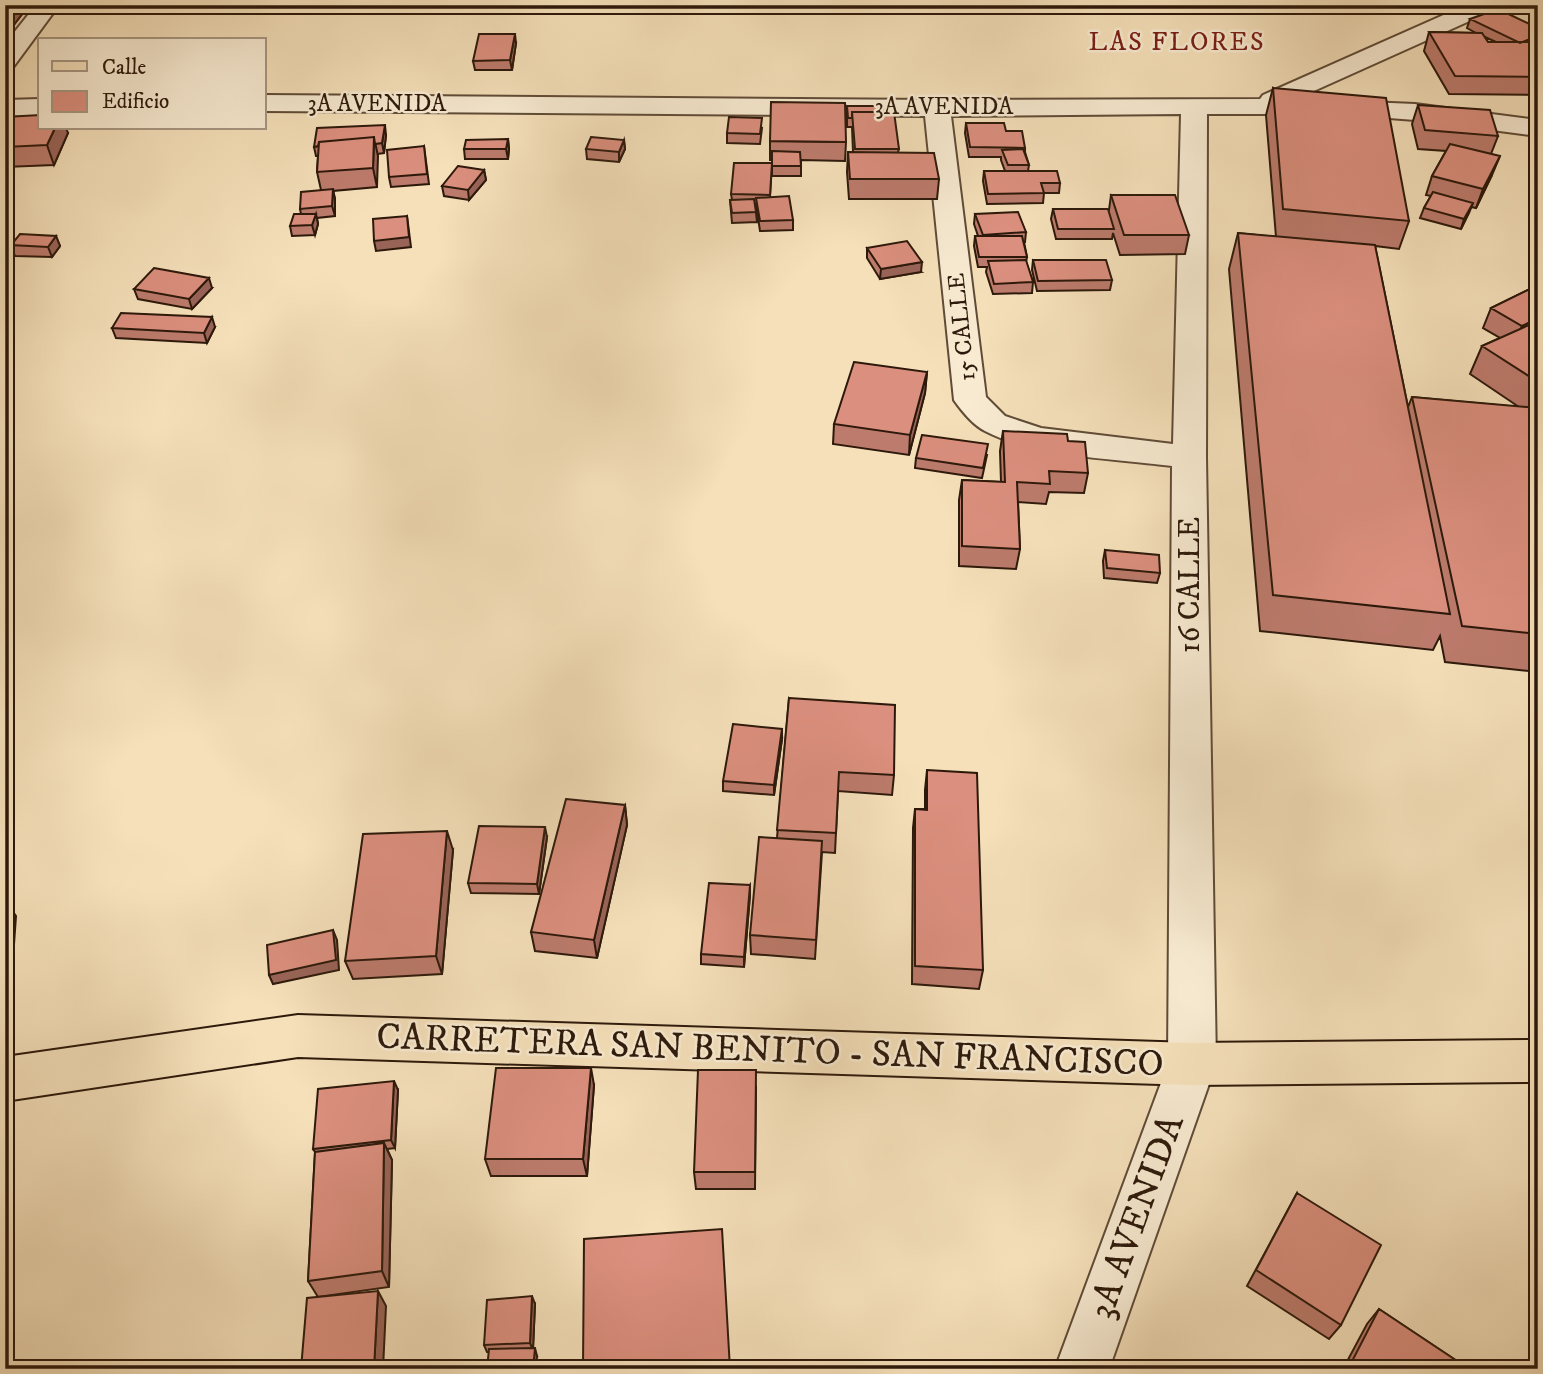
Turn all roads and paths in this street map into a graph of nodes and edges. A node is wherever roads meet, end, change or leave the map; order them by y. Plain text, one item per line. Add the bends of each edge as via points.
1 (48, 5) edge
2 (1486, 5) edge
3 (5, 61) edge
4 (266, 103) edge
5 (1194, 106) junction
6 (1258, 106) junction
7 (38, 107) edge
8 (937, 107) junction
9 (5, 108) edge
10 (1538, 128) edge
11 (1189, 457) junction
12 (1538, 1060) edge
13 (1192, 1064) junction
14 (5, 1079) edge
15 (1082, 1369) edge

1 - 3 street
2 - 6 street
4 - 8 street, 3A AVENIDA
5 - 6 street, 3A AVENIDA
5 - 8 street, 3A AVENIDA
5 - 11 street, 16 CALLE
6 - 10 street, 3A AVENIDA via 1415,112
7 - 9 street
8 - 11 street, 15 CALLE via 970,400 994,423 1036,438
11 - 13 street, 16 CALLE
12 - 13 main road, CARRETERA SAN BENITO - SAN FRANCISCO
13 - 14 main road, CARRETERA SAN BENITO - SAN FRANCISCO via 298,1036
13 - 15 street, 3A AVENIDA

